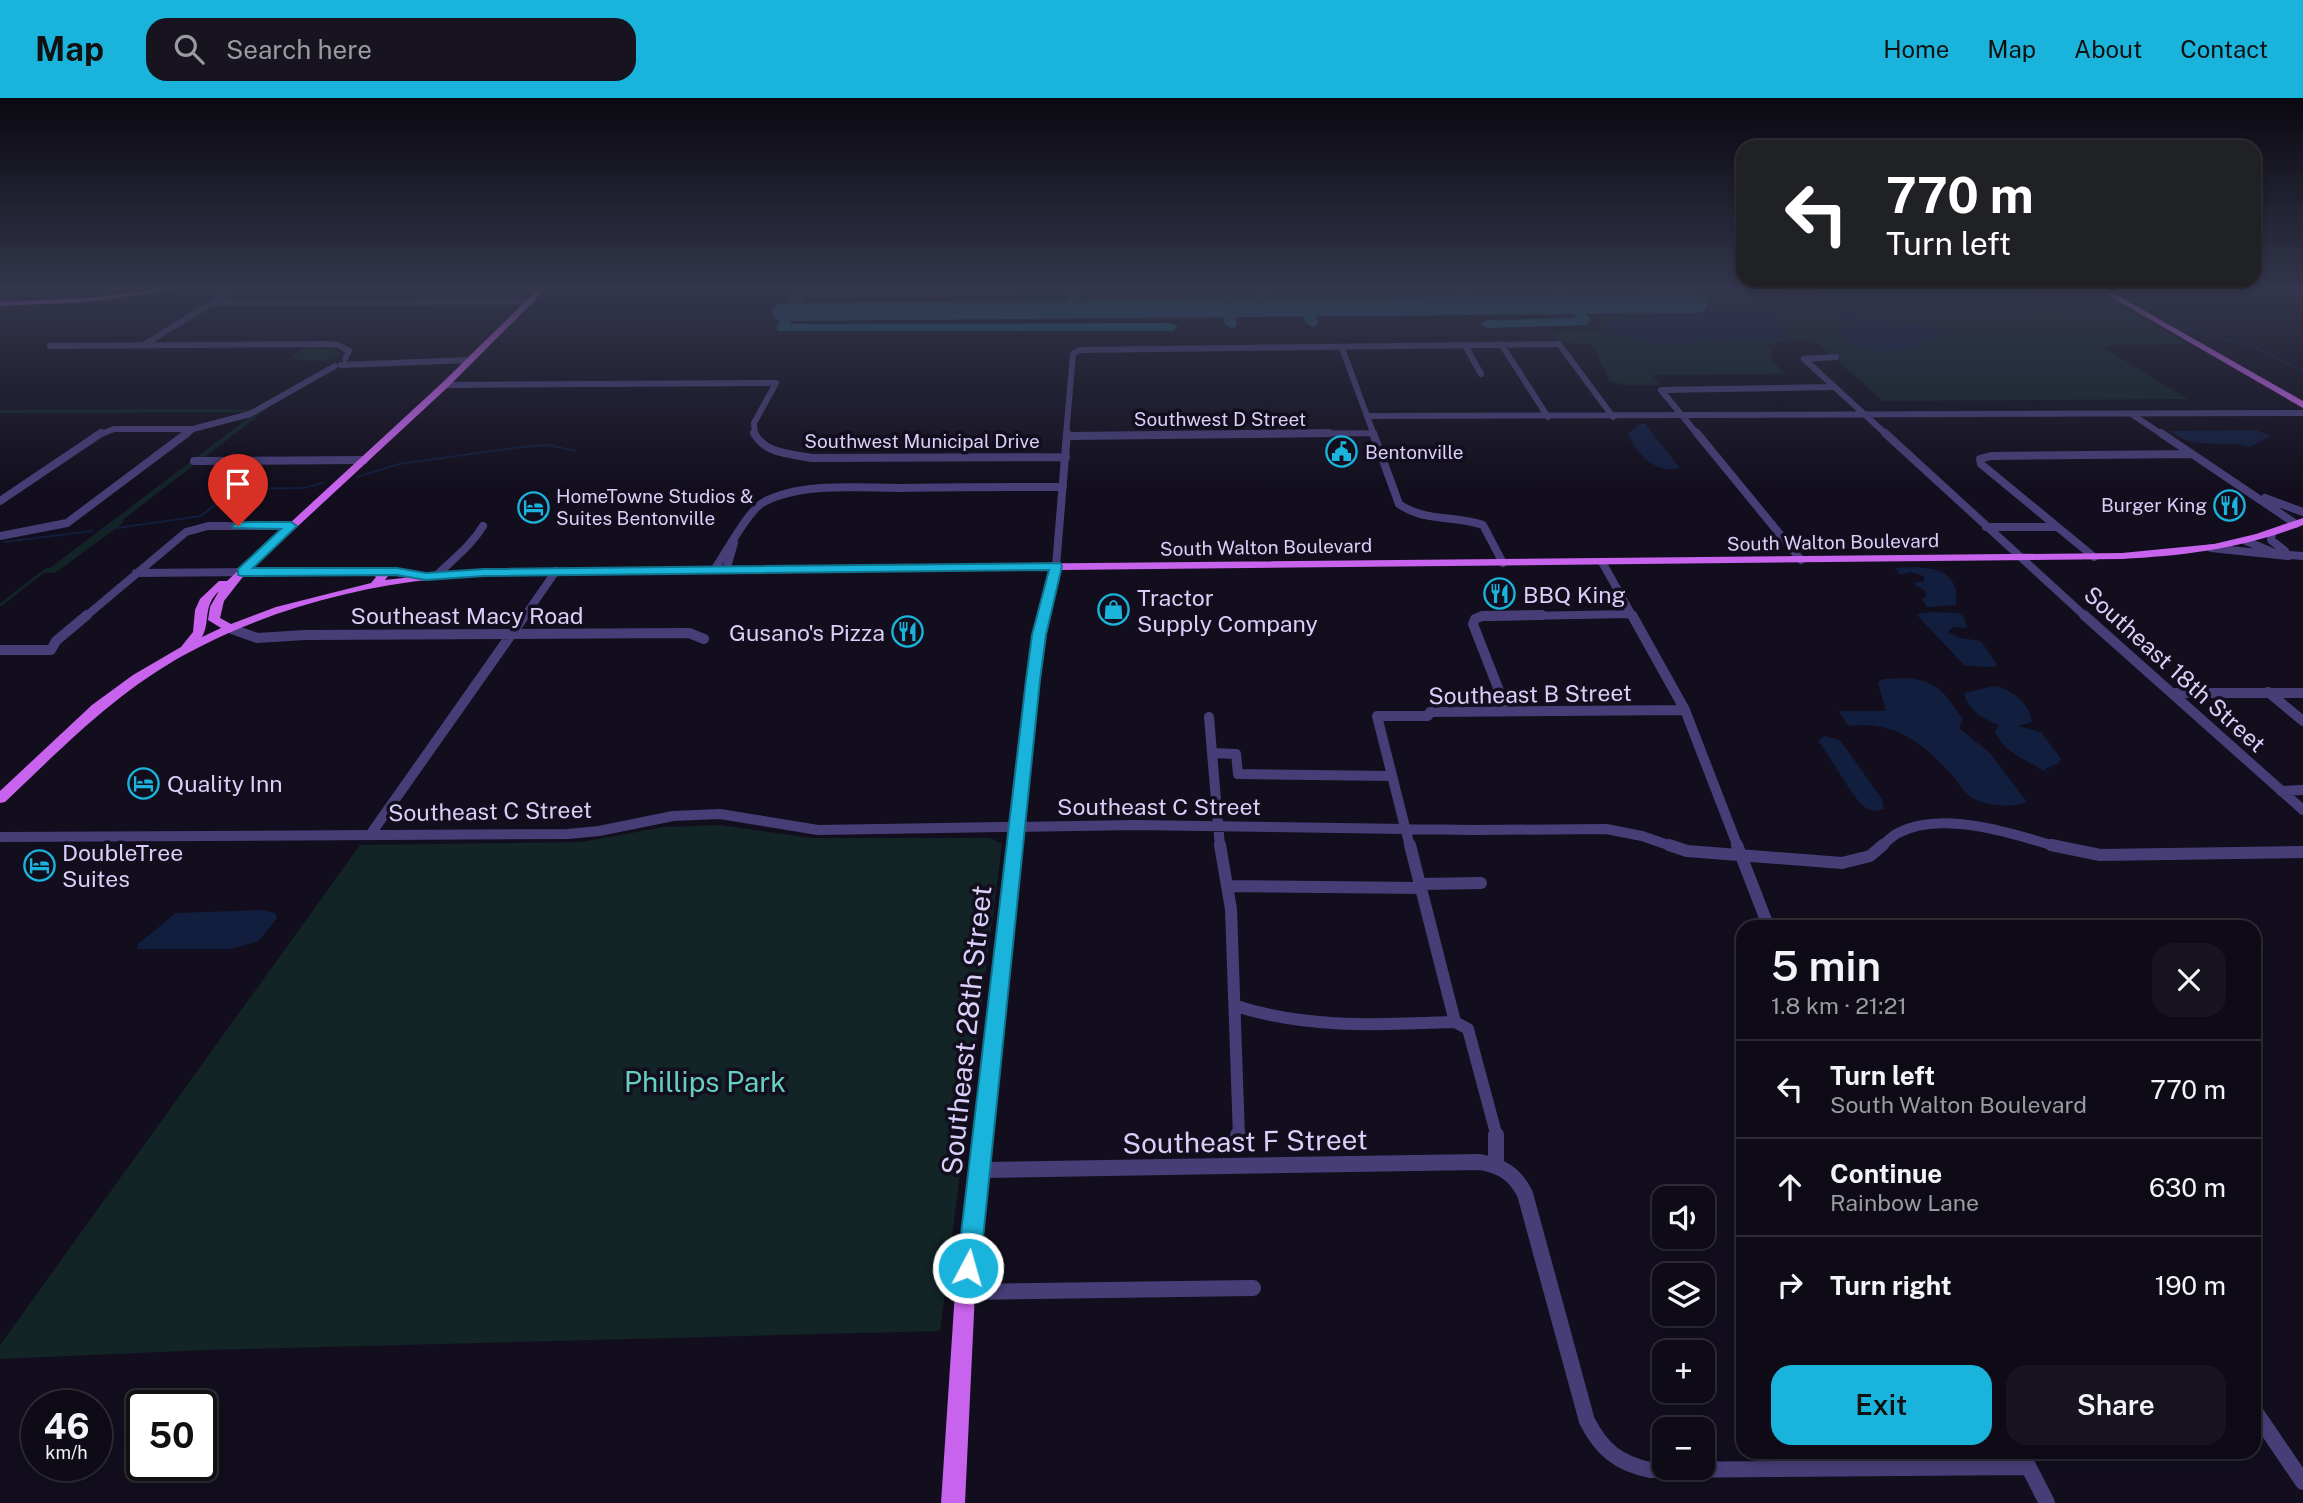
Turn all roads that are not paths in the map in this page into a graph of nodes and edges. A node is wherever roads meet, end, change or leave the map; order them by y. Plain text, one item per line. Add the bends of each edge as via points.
1 (349, 356) edge
2 (476, 356) edge
3 (1074, 356) edge
4 (1345, 356) edge
5 (1471, 356) edge
6 (1508, 356) edge
7 (1568, 356) edge
8 (2217, 356) edge
9 (1836, 357) dead end
10 (347, 361) junction
11 (469, 362) junction
12 (1481, 374) dead end
13 (445, 385) junction
14 (1832, 387) junction
15 (2303, 405) edge
16 (2303, 413) edge
17 (2132, 414) junction
18 (1864, 415) junction
19 (1368, 416) junction
20 (1613, 416) junction
21 (1684, 416) junction
22 (1548, 417) junction
23 (193, 429) junction
24 (1373, 433) junction
25 (1068, 436) junction
26 (2191, 454) junction
27 (1066, 457) junction
28 (363, 460) junction
29 (194, 461) dead end
30 (1063, 487) junction
31 (2246, 491) junction
32 (0, 501) edge
33 (2303, 512) edge
34 (2300, 523) edge
35 (291, 526) junction
36 (483, 526) dead end
37 (1986, 527) junction
38 (2056, 527) junction
39 (2272, 533) junction
40 (1, 536) edge
41 (2250, 540) junction
42 (2211, 548) junction
43 (2286, 553) junction
44 (2303, 555) edge
45 (2094, 557) junction
46 (2020, 558) junction
47 (1801, 560) junction
48 (1602, 562) junction
49 (1503, 563) junction
50 (1056, 566) junction
51 (720, 570) junction
52 (556, 571) junction
53 (374, 572) junction
54 (136, 573) junction
55 (240, 574) junction
56 (432, 576) junction
57 (375, 585) junction
58 (1629, 614) junction
59 (232, 629) junction
60 (512, 634) junction
61 (704, 639) dead end
62 (0, 650) edge
63 (161, 665) junction
64 (2268, 692) junction
65 (2303, 692) edge
66 (2172, 693) junction
67 (1685, 710) junction
68 (1507, 711) junction
69 (1209, 717) dead end
70 (2303, 721) edge
71 (1213, 753) junction
72 (1392, 776) junction
73 (2281, 790) junction
74 (2303, 790) edge
75 (0, 799) edge
76 (2303, 810) edge
77 (1217, 827) junction
78 (1016, 829) junction
79 (1406, 829) junction
80 (370, 835) junction
81 (0, 838) edge
82 (2303, 852) edge
83 (1742, 857) junction
84 (1481, 883) dead end
85 (1228, 886) junction
86 (1420, 886) junction
87 (1766, 920) edge
88 (1236, 1006) junction
89 (1455, 1022) junction
90 (1239, 1143) dead end
91 (1503, 1168) junction
92 (979, 1170) junction
93 (1253, 1288) dead end
94 (965, 1293) junction
95 (2261, 1420) edge
96 (2024, 1460) edge
97 (2303, 1482) edge
98 (953, 1503) edge
99 (2047, 1503) edge

1 - 10 street
2 - 11 main road
3 - 25 street
4 - 19 street
5 - 12 street
6 - 22 street
7 - 20 street
8 - 15 main road
9 - 14 street, Southeast 18th Street via 1804,359
10 - 11 street
10 - 23 street via 243,417
11 - 13 main road
13 - 27 street, Southwest Municipal Drive via 776,383 753,432 764,446 783,454 826,459
13 - 28 main road
14 - 18 street, Southeast 18th Street
14 - 21 street via 1661,390
16 - 17 street
17 - 18 street
17 - 26 street
18 - 21 street
18 - 37 street, Southeast 18th Street
19 - 22 street
19 - 24 street
20 - 21 street
20 - 22 street
21 - 47 street
23 - 32 street via 106,431
23 - 40 street via 67,523
24 - 25 street, Southwest D Street
24 - 49 street via 1399,504 1415,514 1462,517 1483,525
25 - 27 street
26 - 31 street
26 - 38 street via 1980,459
27 - 30 street
28 - 29 street
28 - 35 main road
30 - 50 street
30 - 51 street via 797,491 775,496 746,518
31 - 33 street
31 - 34 street
34 - 39 main road, South Walton Boulevard
35 - 54 street via 194,529
35 - 55 main road
36 - 56 street via 472,544
37 - 38 street
37 - 46 street, Southeast 18th Street
38 - 45 street
39 - 41 main road, South Walton Boulevard
39 - 43 street via 2271,540
41 - 42 main road, South Walton Boulevard
41 - 43 street via 2268,551
42 - 43 street
42 - 45 main road, South Walton Boulevard
43 - 44 street
45 - 46 main road, South Walton Boulevard
46 - 47 main road, South Walton Boulevard
46 - 66 street, Southeast 18th Street
47 - 48 main road, South Walton Boulevard
48 - 49 main road, South Walton Boulevard
48 - 58 street
49 - 50 main road, South Walton Boulevard
50 - 51 main road, South Walton Boulevard
50 - 78 main road, Southeast 28th Street via 1039,635
51 - 52 main road, South Walton Boulevard
52 - 56 main road, South Walton Boulevard
52 - 60 street
53 - 55 street
53 - 56 street
53 - 57 main road via 382,576
54 - 55 street
54 - 62 street via 51,650
55 - 59 main road via 213,610 214,620
55 - 63 main road via 220,584 204,601 198,615 199,633
56 - 57 main road, South Walton Boulevard
57 - 59 main road, South Walton Boulevard via 301,604
58 - 67 street
58 - 68 street via 1482,615 1475,619 1473,624
59 - 60 street, Southeast Macy Road via 249,638
59 - 63 main road, South Walton Boulevard
60 - 61 street, Southeast Macy Road via 689,633
60 - 80 street
63 - 75 main road via 98,707
64 - 65 street
64 - 66 street
64 - 70 street
66 - 73 street, Southeast 18th Street
67 - 68 street, Southeast B Street
67 - 83 street
68 - 72 street, Southeast B Street via 1377,716
69 - 71 street
71 - 72 street via 1236,754 1238,774
71 - 77 street
72 - 79 street
73 - 74 street
73 - 76 street, Southeast 18th Street
77 - 78 street, Southeast C Street
77 - 79 street, Southeast C Street
77 - 85 street
78 - 80 street, Southeast C Street via 818,830 720,814 673,816 568,834
78 - 92 main road, Southeast 28th Street
79 - 83 street, Southeast C Street via 1606,829 1688,851
79 - 86 street
80 - 81 street, Southeast C Street
82 - 83 street, Southeast C Street via 2100,855 2005,831 1926,824 1897,833 1870,856 1842,863
83 - 87 street
84 - 86 street
85 - 86 street
85 - 88 street
86 - 89 street
88 - 89 street via 1312,1024
88 - 90 street
89 - 91 street via 1468,1028
91 - 92 street, Southeast F Street via 1480,1162
91 - 96 street via 1520,1181 1525,1194 1587,1422 1611,1456 1650,1470
92 - 94 main road, Southeast 28th Street
93 - 94 street
94 - 98 main road, Southeast 28th Street
95 - 97 street
96 - 99 street

